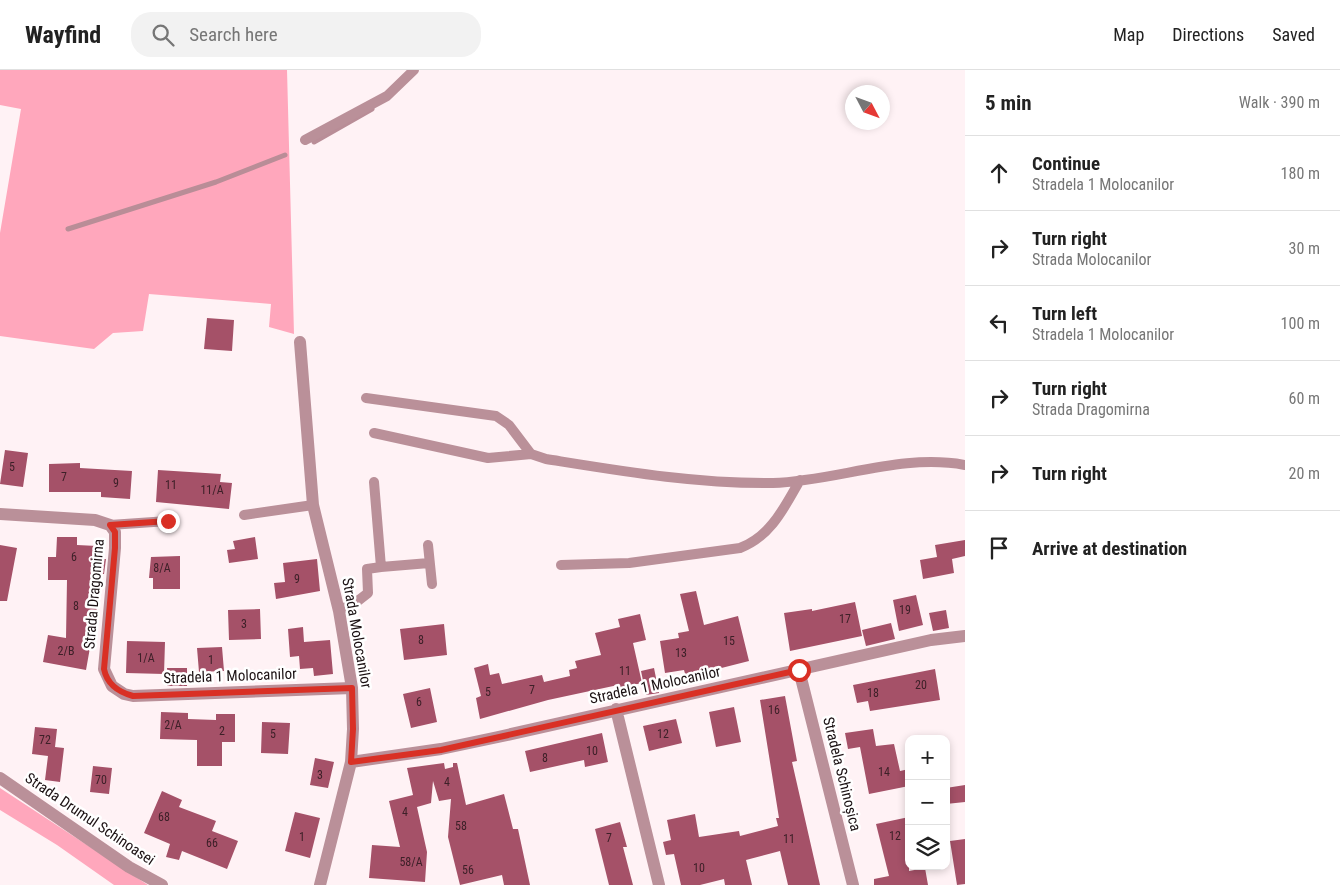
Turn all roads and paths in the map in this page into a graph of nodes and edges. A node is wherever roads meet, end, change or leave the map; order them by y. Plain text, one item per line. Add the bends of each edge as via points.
1 (414, 70) edge
2 (305, 140) dead end
3 (300, 342) dead end
4 (366, 398) dead end
5 (374, 434) dead end
6 (531, 454) junction
7 (965, 465) edge
8 (800, 480) junction
9 (374, 482) dead end
10 (313, 505) junction
11 (0, 514) edge
12 (244, 515) dead end
13 (168, 521) dead end
14 (110, 525) junction
15 (428, 544) dead end
16 (429, 563) junction
17 (561, 565) dead end
18 (381, 567) junction
19 (432, 584) dead end
20 (339, 611) junction
21 (965, 636) edge
22 (799, 670) junction
23 (112, 686) joint
24 (352, 688) junction
25 (616, 709) junction
26 (351, 762) junction
27 (0, 778) edge
28 (162, 885) edge
29 (320, 885) edge
30 (659, 885) edge
31 (853, 885) edge

1 - 2 lane via 386,96
3 - 10 street, Strada Molocanilor
4 - 6 lane via 496,416 509,425
5 - 6 lane via 488,458
6 - 8 lane via 672,479
7 - 8 lane via 944,461 901,464
8 - 17 lane via 779,516 756,542 740,548 629,563
9 - 18 lane
10 - 12 lane
10 - 20 street, Strada Molocanilor
11 - 14 street, Strada Dragomirna via 95,520
13 - 14 lane
14 - 23 street, Strada Dragomirna via 115,532 115,548 104,669
15 - 16 lane
16 - 18 lane
16 - 19 lane
18 - 20 lane via 367,569 368,592
20 - 24 street, Strada Molocanilor
21 - 22 street, Stradela 1 Molocanilor via 931,640
22 - 25 street, Stradela 1 Molocanilor
22 - 31 street, Stradela Schinoșica
23 - 24 street, Stradela 1 Molocanilor via 133,696
24 - 26 street, Strada Molocanilor
25 - 26 street, Stradela 1 Molocanilor via 441,750
25 - 30 street
26 - 29 street, Strada Molocanilor
27 - 28 street, Strada Drumul Schinoasei via 129,867

